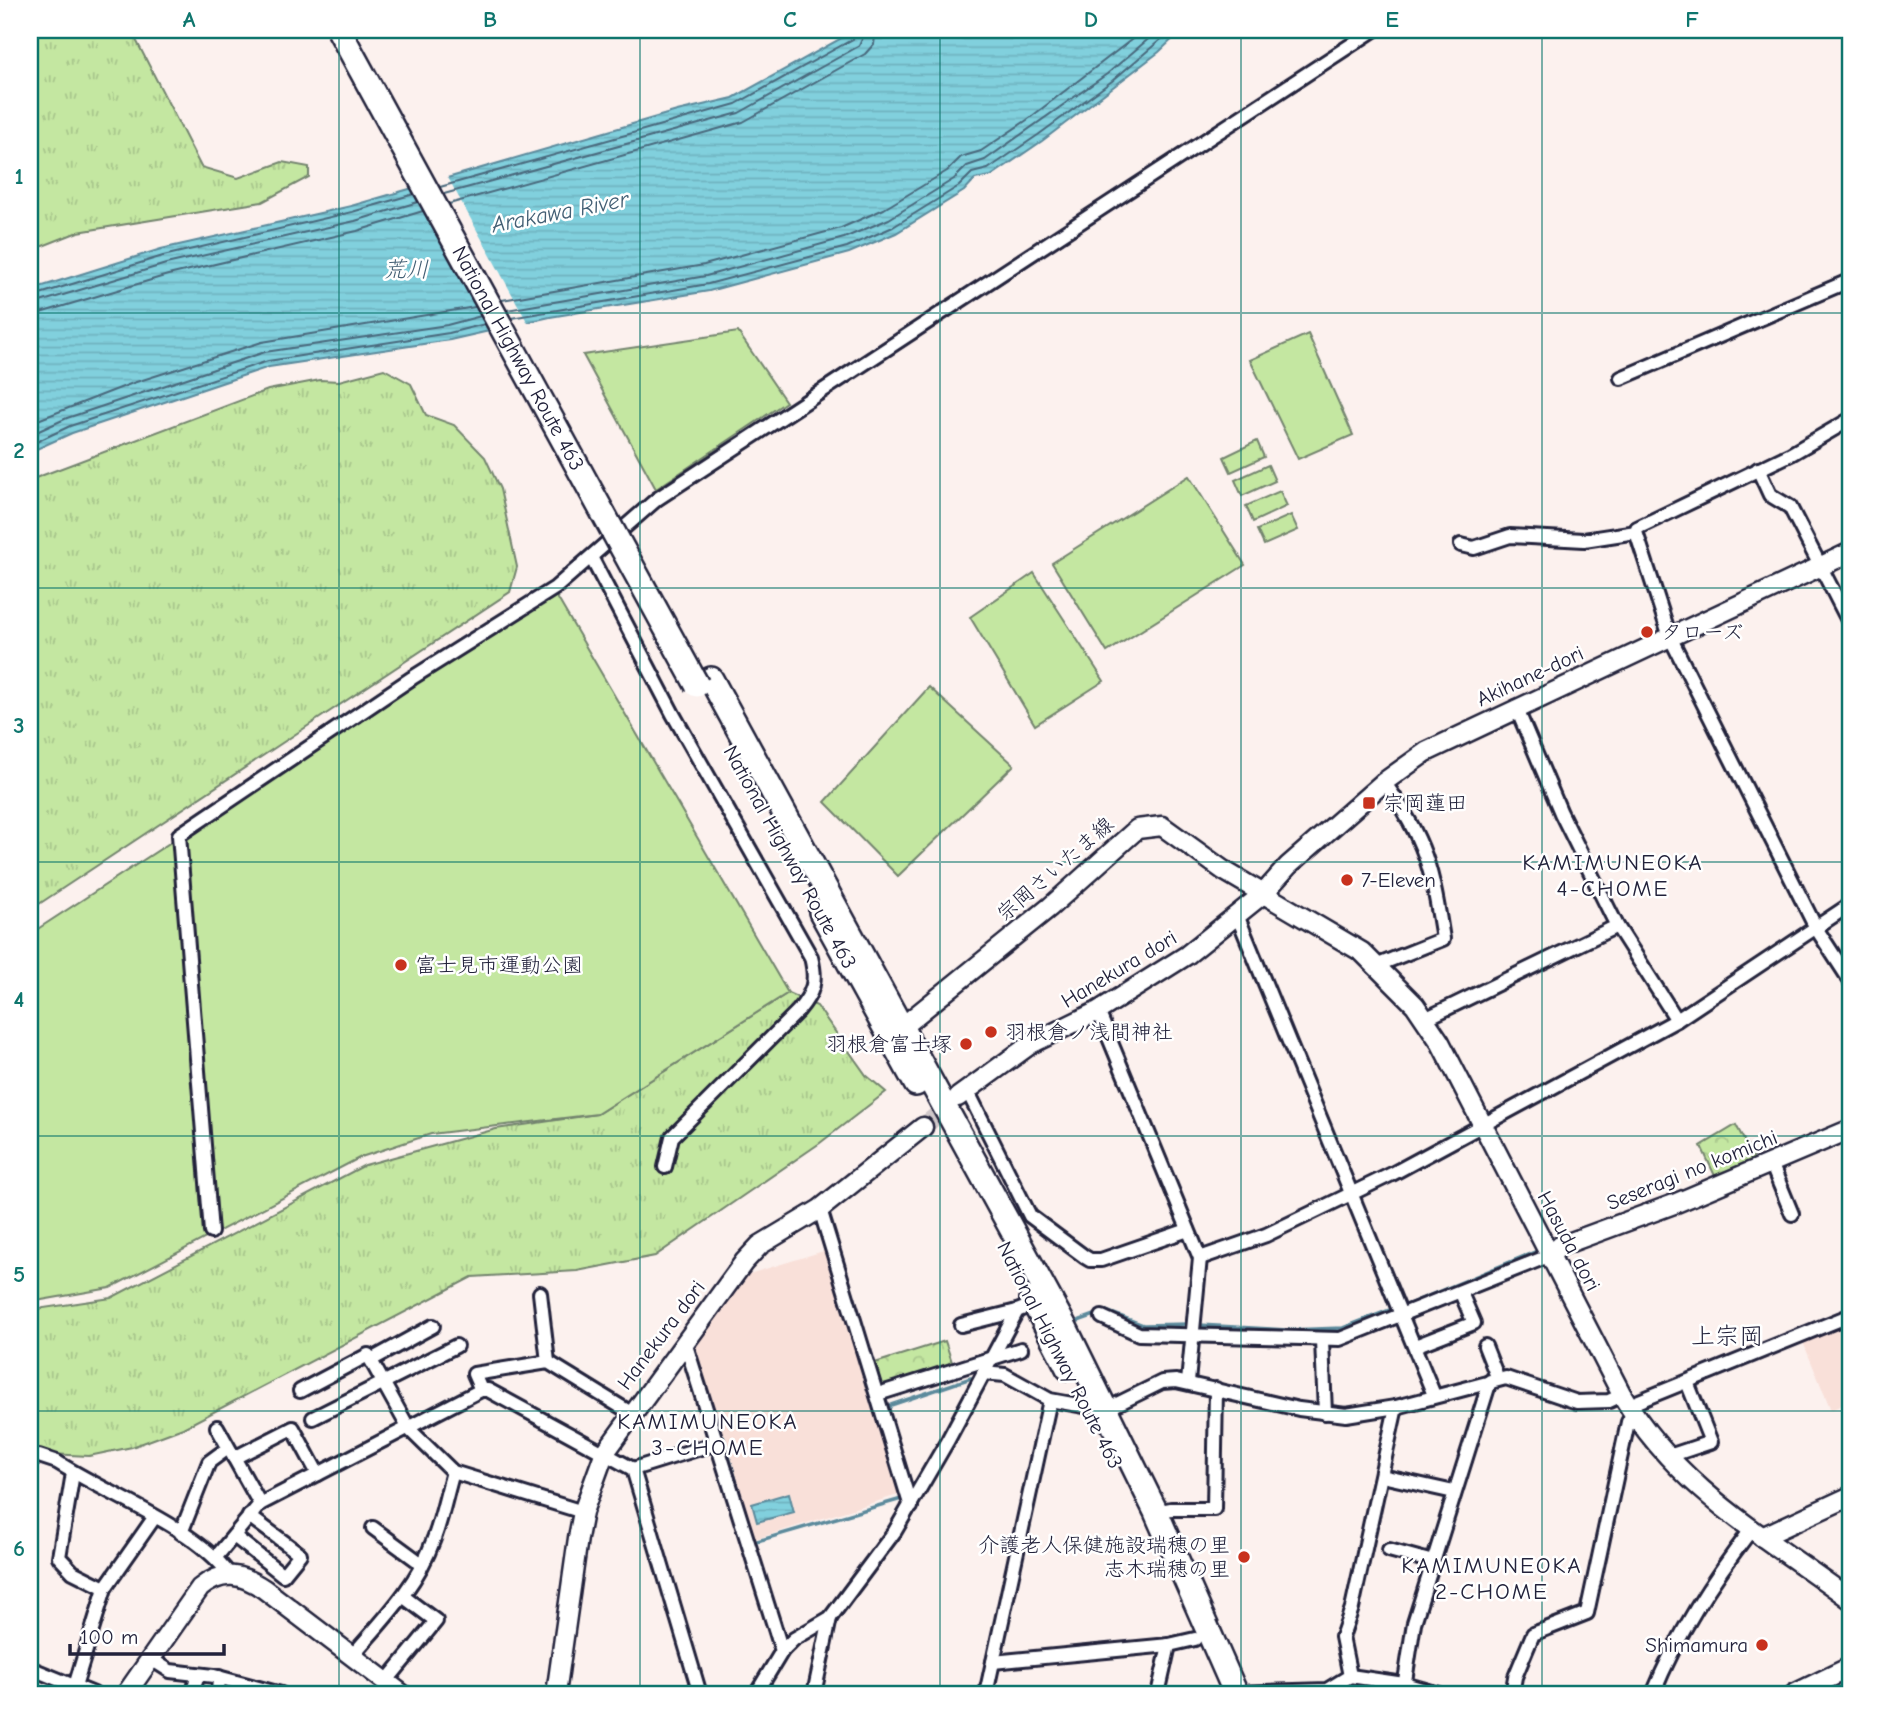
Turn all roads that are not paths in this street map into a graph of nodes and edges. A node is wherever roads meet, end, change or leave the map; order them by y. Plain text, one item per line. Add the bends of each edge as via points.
1 (339, 30) edge
2 (356, 30) edge
3 (1374, 30) edge
4 (1851, 280) edge
5 (1621, 378) dead end
6 (1851, 419) edge
7 (1758, 469) junction
8 (1636, 532) junction
9 (1461, 545) dead end
10 (1851, 552) edge
11 (591, 557) junction
12 (1822, 566) junction
13 (1851, 626) edge
14 (1670, 637) junction
15 (704, 682) junction
16 (1516, 707) junction
17 (1384, 782) junction
18 (1263, 894) junction
19 (1851, 904) edge
20 (1237, 915) junction
21 (1617, 926) junction
22 (1816, 928) junction
23 (1378, 965) junction
24 (1851, 982) edge
25 (1098, 1011) junction
26 (1425, 1019) junction
27 (1676, 1020) junction
28 (896, 1032) junction
29 (963, 1094) joint
30 (1482, 1123) junction
31 (923, 1127) tunnel mouth
32 (1851, 1129) edge
33 (1771, 1163) junction
34 (665, 1167) dead end
35 (1353, 1193) junction
36 (820, 1209) junction
37 (1792, 1214) dead end
38 (1188, 1230) junction
39 (211, 1232) dead end
40 (1551, 1255) junction
41 (1200, 1258) junction
42 (540, 1293) dead end
43 (1461, 1293) junction
44 (1026, 1307) junction
45 (1851, 1315) edge
46 (1403, 1316) junction
47 (1102, 1317) dead end
48 (961, 1325) dead end
49 (433, 1326) dead end
50 (1192, 1334) junction
51 (1322, 1340) junction
52 (685, 1342) junction
53 (456, 1346) dead end
54 (1415, 1346) junction
55 (1485, 1346) dead end
56 (1021, 1349) dead end
57 (371, 1360) junction
58 (990, 1360) junction
59 (548, 1362) junction
60 (983, 1373) junction
61 (1494, 1380) junction
62 (383, 1382) junction
63 (1188, 1382) junction
64 (1686, 1382) junction
65 (1216, 1389) junction
66 (481, 1390) junction
67 (300, 1391) dead end
68 (878, 1394) junction
69 (1434, 1395) junction
70 (1050, 1400) junction
71 (1628, 1404) junction
72 (1396, 1407) junction
73 (1098, 1408) junction
74 (631, 1413) junction
75 (1325, 1413) junction
76 (313, 1418) dead end
77 (217, 1426) dead end
78 (409, 1429) junction
79 (717, 1443) junction
80 (231, 1453) junction
81 (604, 1454) junction
82 (39, 1457) dead end
83 (1666, 1457) junction
84 (633, 1469) junction
85 (453, 1472) junction
86 (73, 1473) junction
87 (318, 1474) junction
88 (1382, 1476) junction
89 (1454, 1492) junction
90 (1851, 1496) edge
91 (260, 1504) junction
92 (911, 1507) junction
93 (583, 1512) junction
94 (1156, 1512) junction
95 (249, 1517) junction
96 (154, 1518) junction
97 (373, 1528) dead end
98 (181, 1533) junction
99 (1757, 1533) junction
100 (234, 1536) junction
101 (1389, 1550) dead end
102 (216, 1557) junction
103 (1433, 1562) junction
104 (422, 1564) junction
105 (229, 1574) junction
106 (105, 1588) junction
107 (404, 1597) junction
108 (1851, 1600) edge
109 (830, 1618) junction
110 (1195, 1639) junction
111 (1169, 1645) junction
112 (782, 1651) junction
113 (351, 1657) junction
114 (151, 1659) junction
115 (993, 1662) junction
116 (1851, 1667) edge
117 (30, 1668) edge
118 (197, 1676) junction
119 (1350, 1676) junction
120 (219, 1677) junction
121 (385, 1684) junction
122 (75, 1686) junction
123 (1404, 1689) edge
124 (131, 1692) edge
125 (1328, 1692) edge
126 (94, 1694) edge
127 (193, 1694) edge
128 (218, 1694) edge
129 (281, 1694) edge
130 (402, 1694) edge
131 (556, 1694) edge
132 (701, 1694) edge
133 (756, 1694) edge
134 (814, 1694) edge
135 (986, 1694) edge
136 (1158, 1694) edge
137 (1231, 1694) edge
138 (1439, 1694) edge
139 (1512, 1694) edge
140 (1653, 1694) edge
141 (1795, 1694) edge

1 - 15 highway, National Highway Route 463, bridge
2 - 15 highway, National Highway Route 463
3 - 11 street via 657,499
4 - 5 street
6 - 7 street
7 - 8 street
7 - 12 street via 1770,495 1790,507
8 - 9 street via 1584,540 1510,536 1474,548
8 - 14 street
10 - 12 street, Akihane-dori
11 - 34 street via 810,957 816,976 815,987 798,1011 672,1136
11 - 39 street via 555,589 179,835
12 - 13 street
12 - 14 street, Akihane-dori
14 - 16 street, Akihane-dori
14 - 22 street
15 - 28 highway, National Highway Route 463
16 - 17 street, Akihane-dori via 1426,752
16 - 21 street via 1561,813
17 - 18 street, Akihane-dori
17 - 23 street via 1409,817 1432,870 1443,939
18 - 20 street, Hanekura dori
18 - 23 street, Hasuda dori via 1326,928
18 - 28 street, 宗岡さいたま線 via 1162,826 1137,829 1050,907
19 - 22 street
20 - 25 street, Hanekura dori via 1187,955
20 - 35 street
21 - 26 street
21 - 27 street
22 - 24 street
22 - 27 street
23 - 26 street, Hasuda dori
25 - 29 street, Hanekura dori via 1031,1044
25 - 38 street
26 - 30 street, Hasuda dori
27 - 30 street
28 - 44 highway, National Highway Route 463
28 - 73 highway, National Highway Route 463
29 - 38 street via 1030,1216 1090,1261
30 - 35 street
30 - 40 street, Hasuda dori
31 - 36 street, Hanekura dori
32 - 33 street, Seseragi no komichi
33 - 37 street
33 - 40 street, Seseragi no komichi via 1560,1246
35 - 41 street via 1266,1236
35 - 46 street
36 - 52 street, Hanekura dori via 760,1245
36 - 68 street
38 - 41 street
40 - 43 street
40 - 71 street, Hasuda dori
41 - 50 street
42 - 59 street
43 - 46 street
43 - 54 street via 1474,1323
44 - 48 street
44 - 58 street
44 - 73 highway, National Highway Route 463
45 - 64 street
46 - 51 street via 1340,1339
46 - 54 street
47 - 50 street via 1139,1334
49 - 57 street
50 - 51 street
50 - 63 street
51 - 75 street
52 - 74 street, Hanekura dori
52 - 79 street
53 - 62 street
54 - 69 street
55 - 61 street
56 - 58 street
57 - 62 street
57 - 67 street via 368,1355
58 - 60 street
58 - 68 street
59 - 66 street via 474,1374
59 - 74 street
60 - 70 street via 1005,1375
60 - 92 street
61 - 69 street
61 - 71 street via 1523,1381 1577,1402
61 - 89 street
62 - 76 street
62 - 78 street
63 - 65 street
63 - 73 street via 1162,1382
64 - 71 street
64 - 83 street via 1711,1441
65 - 75 street
65 - 94 street via 1214,1509
66 - 78 street
66 - 81 street
68 - 92 street
69 - 72 street
70 - 73 street
70 - 115 street
71 - 83 street, Hasuda dori
71 - 139 street via 1587,1613 1532,1634
72 - 75 street via 1369,1413
72 - 88 street
73 - 94 highway, National Highway Route 463
73 - 110 highway, National Highway Route 463
74 - 81 street, Hanekura dori
77 - 80 street
78 - 85 street
78 - 87 street
79 - 84 street
79 - 112 street
80 - 87 street via 293,1428
80 - 91 street
80 - 98 street via 209,1462
81 - 84 street
81 - 93 street, Hanekura dori
82 - 86 street
83 - 99 street, Hasuda dori via 1706,1496
84 - 132 street
85 - 93 street
85 - 104 street
86 - 96 street
86 - 106 street via 59,1556 73,1572
87 - 91 street
88 - 89 street
88 - 119 street via 1342,1637
89 - 103 street
90 - 99 street
91 - 95 street
92 - 109 street
93 - 131 street, Hanekura dori
94 - 137 highway, National Highway Route 463
95 - 100 street
95 - 100 street via 300,1554 283,1574
96 - 98 street
96 - 106 street
97 - 104 street
98 - 102 street
99 - 108 street, Hasuda dori
99 - 140 street via 1706,1588 1676,1639
100 - 102 street
101 - 103 street
102 - 105 street
103 - 123 street via 1414,1623
104 - 107 street
105 - 113 street via 264,1589
105 - 114 street via 200,1588
106 - 122 street
107 - 113 street
107 - 121 street via 436,1621
109 - 112 street
109 - 134 street
110 - 111 street
110 - 137 highway, National Highway Route 463
111 - 115 street
111 - 136 street
112 - 133 street
113 - 121 street
114 - 118 street via 170,1671
114 - 124 street
115 - 135 street
116 - 141 main road
117 - 122 street
118 - 120 street
118 - 127 street
119 - 123 street
119 - 125 street
120 - 128 street
120 - 129 street
121 - 130 street
122 - 126 street
123 - 138 street
125 - 137 street

